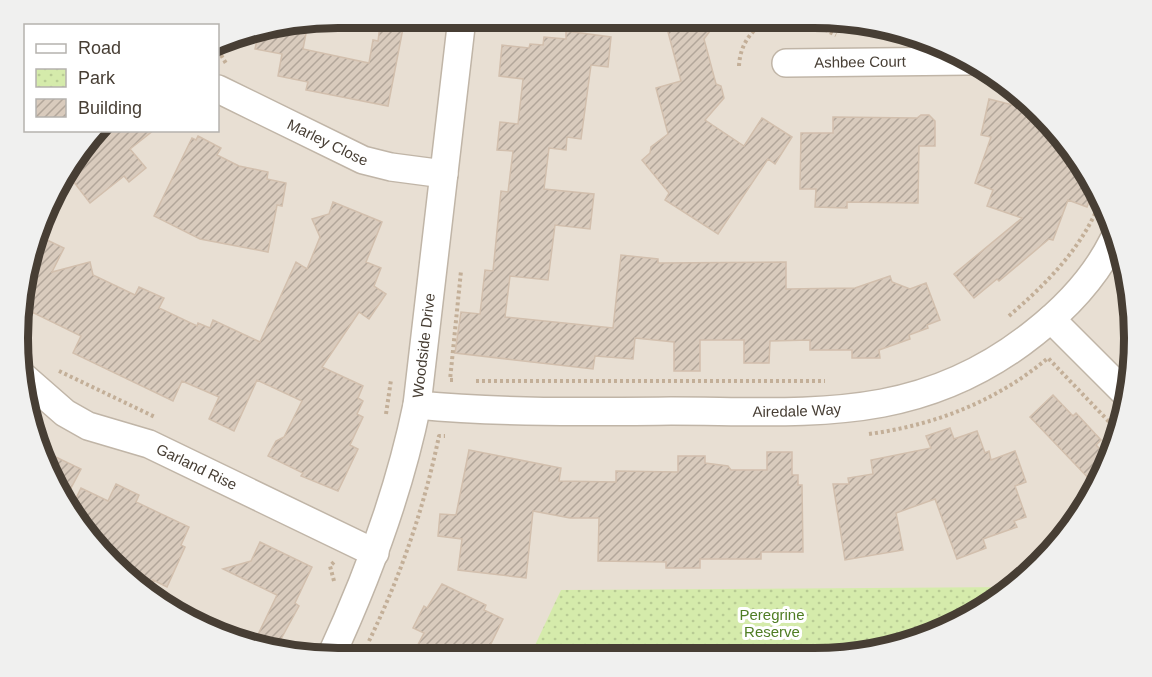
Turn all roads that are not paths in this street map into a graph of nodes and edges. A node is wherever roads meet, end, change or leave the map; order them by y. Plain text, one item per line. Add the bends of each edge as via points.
1 (461, 28) edge
2 (953, 61) edge
3 (786, 63) dead end
4 (219, 90) edge
5 (444, 174) junction
6 (1109, 246) edge
7 (1052, 319) junction
8 (32, 384) edge
9 (1120, 388) edge
10 (417, 405) junction
11 (375, 553) junction
12 (334, 648) edge

1 - 5 street, Woodside Drive
2 - 3 street, Ashbee Court
4 - 5 street, Marley Close via 363,160
5 - 10 street, Woodside Drive
6 - 7 street, Airedale Way via 1083,286
7 - 9 street
7 - 10 street, Airedale Way via 964,379 936,391 878,406 601,412 494,411
8 - 11 street, Garland Rise via 76,420 99,431 149,444
10 - 11 street, Woodside Drive via 399,481
11 - 12 street, Woodside Drive

